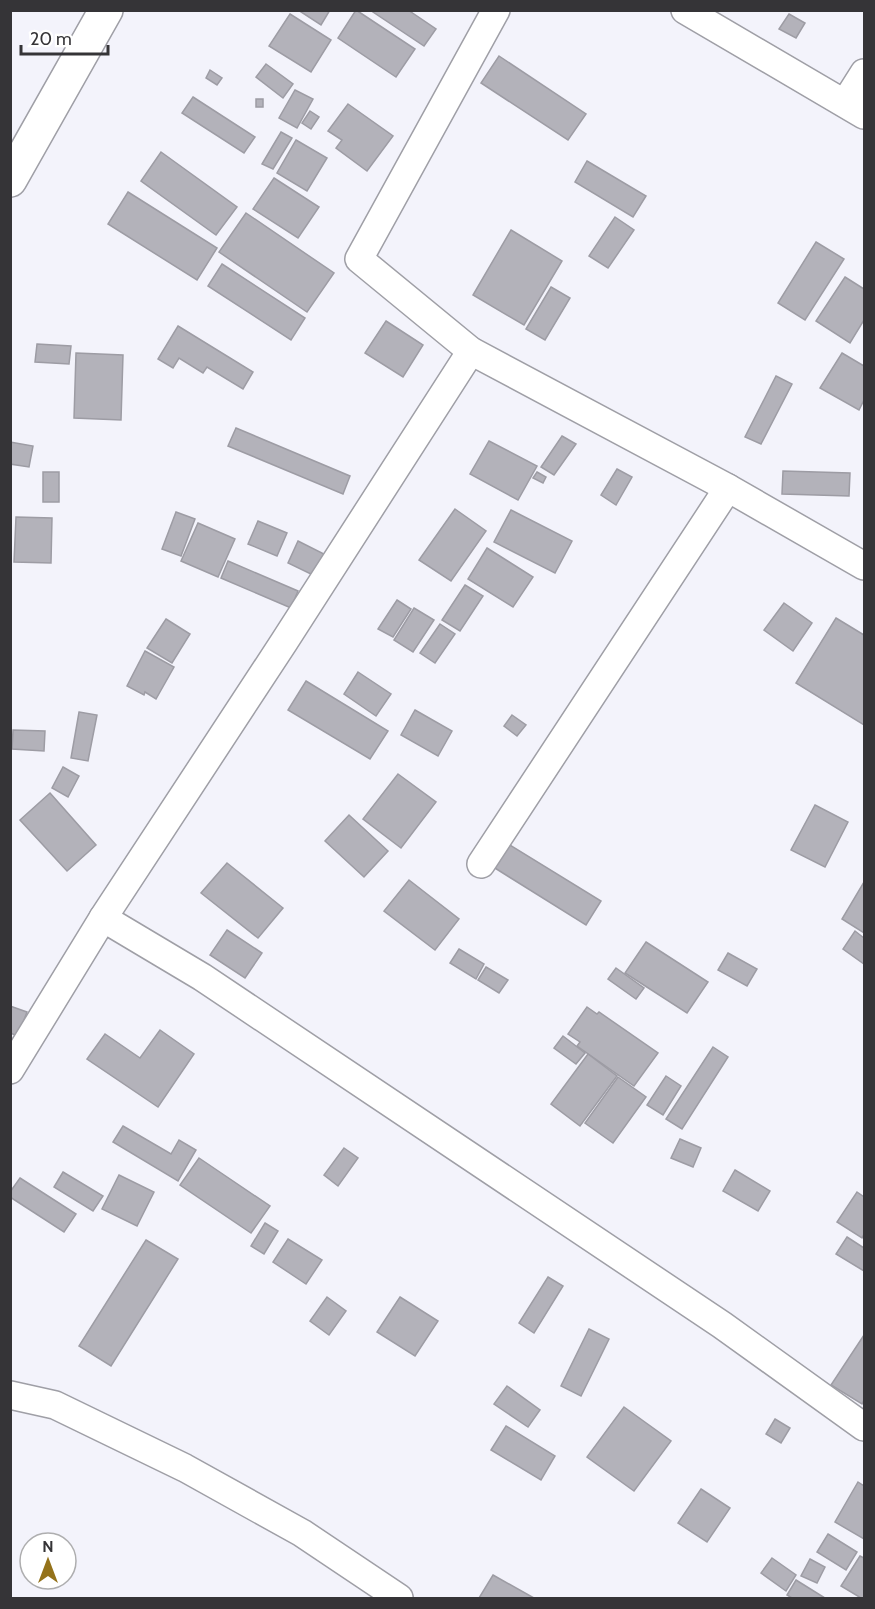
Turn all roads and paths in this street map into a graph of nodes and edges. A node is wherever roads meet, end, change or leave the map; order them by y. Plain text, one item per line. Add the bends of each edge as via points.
1 (106, 10) edge
2 (496, 10) edge
3 (685, 10) edge
4 (864, 73) edge
5 (855, 109) edge
6 (10, 180) edge
7 (471, 351) junction
8 (728, 488) junction
9 (864, 566) edge
10 (481, 864) dead end
11 (103, 918) junction
12 (10, 1070) edge
13 (10, 1395) edge
14 (864, 1427) edge
15 (399, 1599) edge

1 - 6 street
2 - 7 street via 358,259
3 - 5 street
4 - 5 street
7 - 8 street
7 - 11 street
8 - 9 street
8 - 10 street
11 - 12 street
11 - 14 street via 212,983 722,1325
13 - 15 street via 55,1405 185,1467 302,1533

